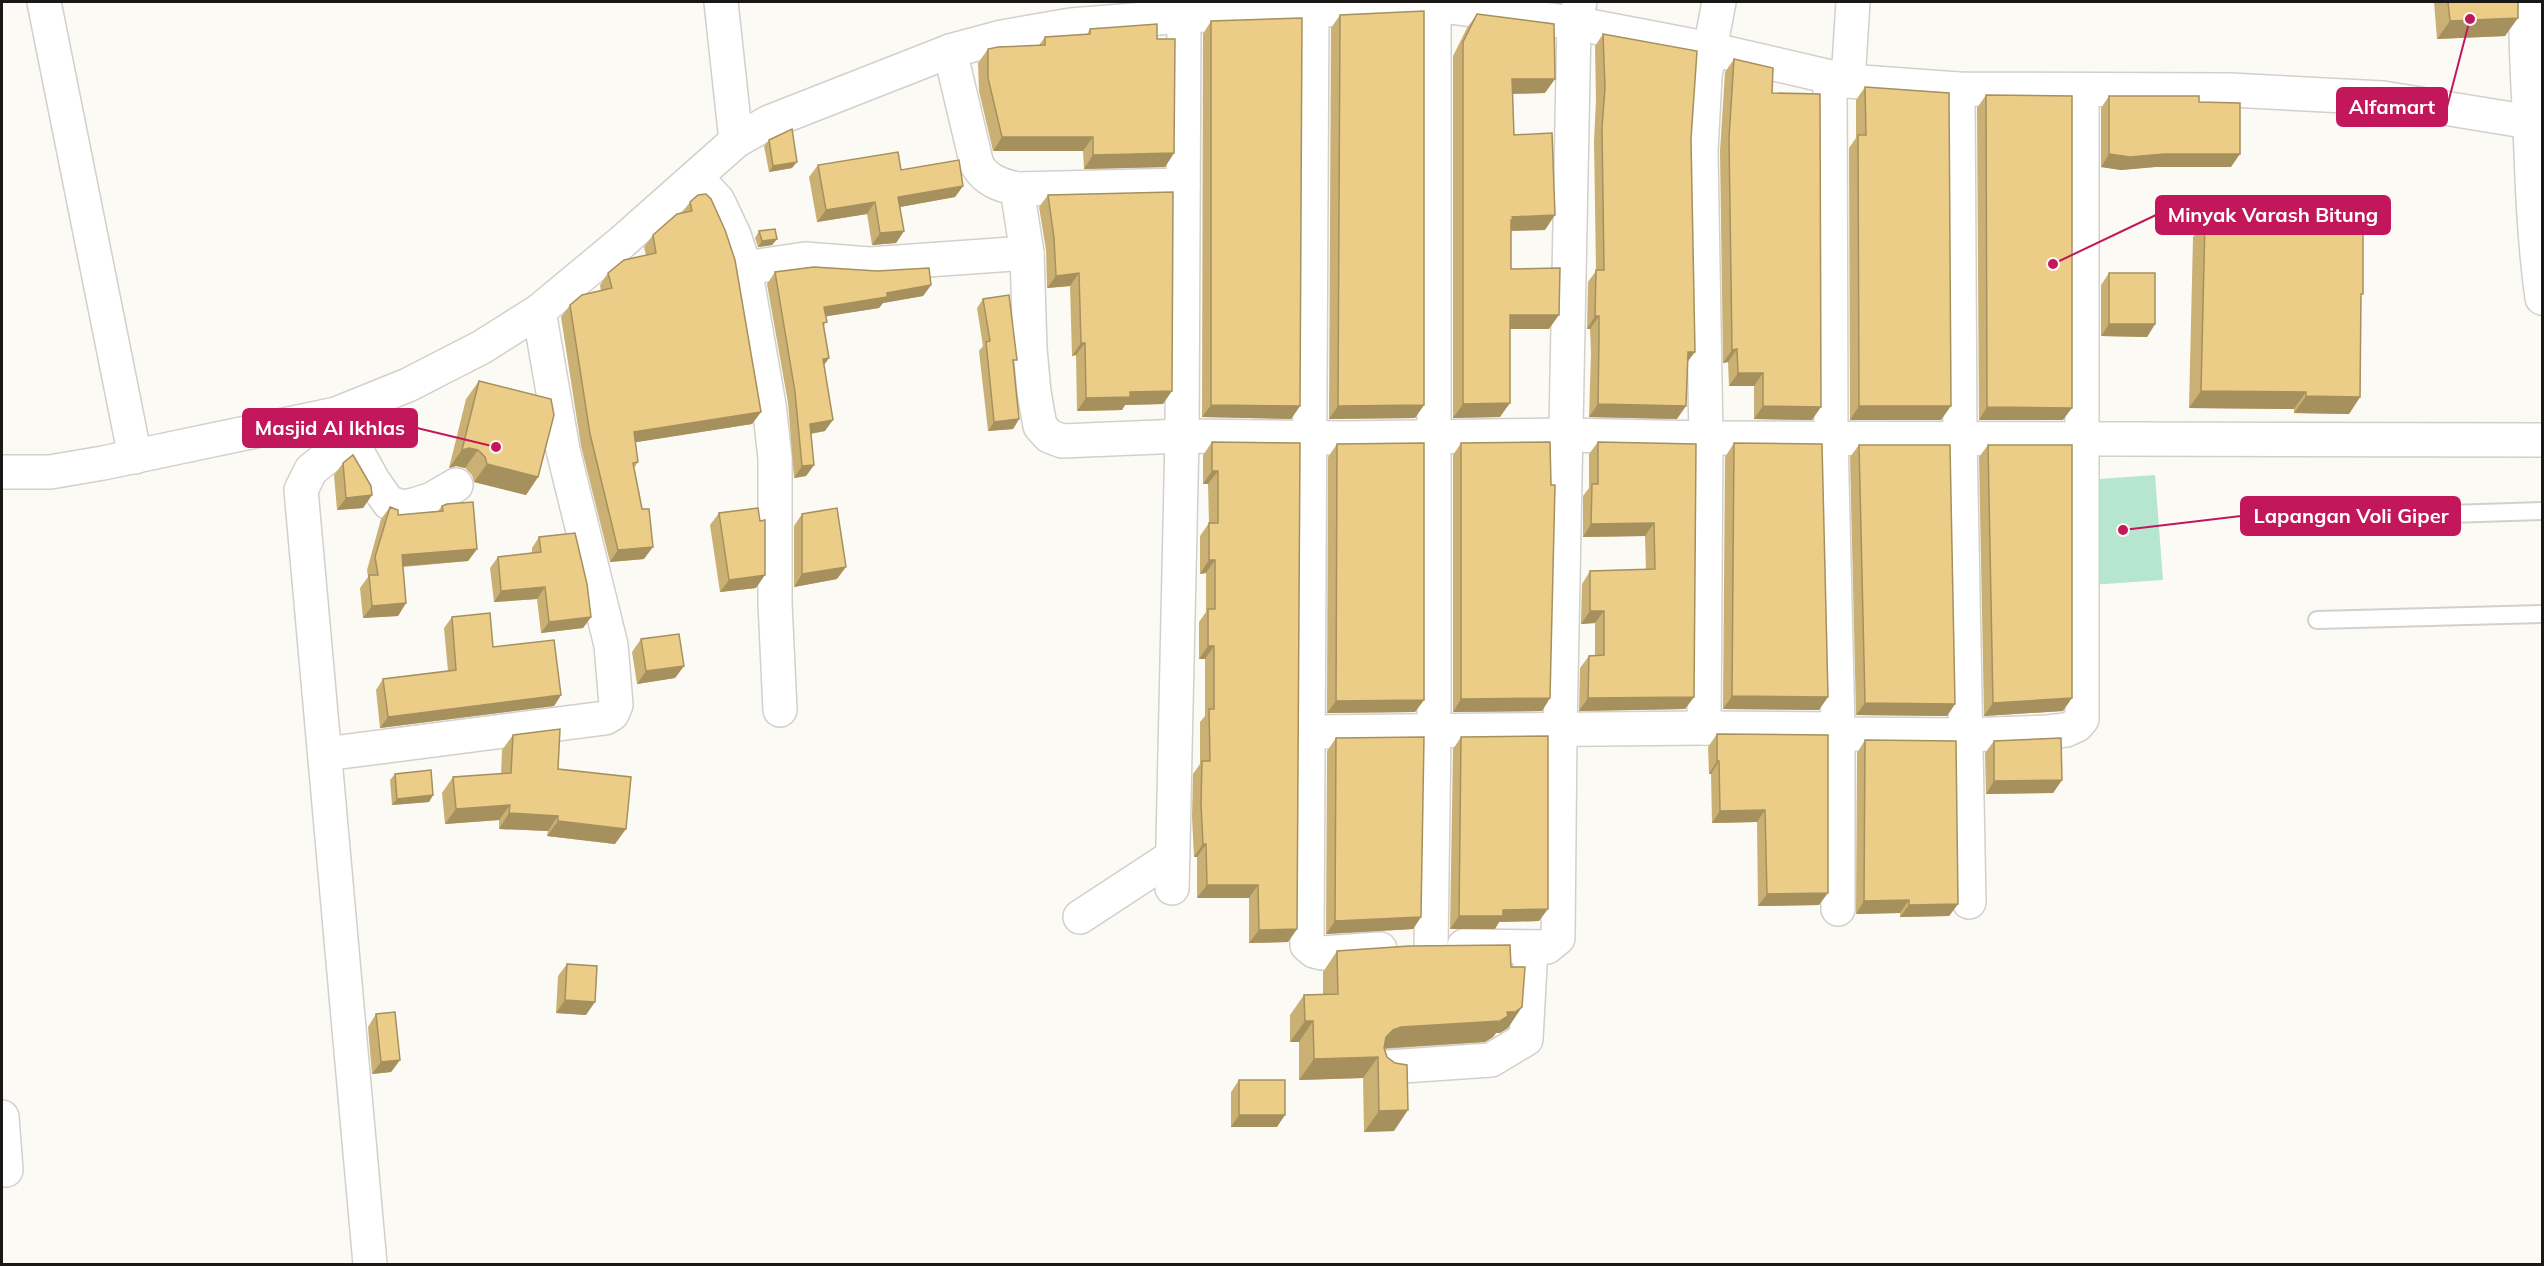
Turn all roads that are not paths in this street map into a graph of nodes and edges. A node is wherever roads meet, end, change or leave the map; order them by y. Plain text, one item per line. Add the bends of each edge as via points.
1 (44, 2) edge
2 (721, 2) edge
3 (1719, 2) edge
4 (1853, 2) edge
5 (2526, 2) edge
6 (1434, 3) edge
7 (1296, 7) edge
8 (1577, 12) edge
9 (1184, 16) junction
10 (1710, 49) junction
11 (950, 51) junction
12 (1839, 79) junction
13 (1958, 89) junction
14 (2082, 91) junction
15 (2536, 123) edge
16 (736, 141) junction
17 (696, 177) junction
18 (1183, 185) junction
19 (1017, 189) junction
20 (1027, 253) junction
21 (745, 268) junction
22 (2542, 297) edge
23 (538, 311) junction
24 (343, 426) junction
25 (1566, 435) junction
26 (1182, 436) junction
27 (1311, 436) junction
28 (1435, 436) junction
29 (1831, 437) junction
30 (1706, 438) junction
31 (1960, 438) junction
32 (2081, 439) junction
33 (2542, 440) edge
34 (135, 457) junction
35 (2, 472) edge
36 (456, 485) dead end
37 (2542, 511) edge
38 (2358, 517) dead end
39 (2542, 614) edge
40 (2317, 620) dead end
41 (780, 710) dead end
42 (1704, 728) junction
43 (1560, 730) junction
44 (1308, 732) junction
45 (1434, 732) junction
46 (1838, 732) junction
47 (1965, 735) junction
48 (325, 754) junction
49 (1173, 856) junction
50 (1172, 888) dead end
51 (1969, 902) dead end
52 (1838, 909) dead end
53 (1080, 917) dead end
54 (1431, 947) junction
55 (1531, 947) junction
56 (1388, 1067) edge
57 (2, 1117) edge
58 (2, 1170) edge
59 (370, 1264) edge

1 - 34 street
2 - 16 street
3 - 10 street
4 - 12 street
5 - 15 street via 2525,40
6 - 7 street
6 - 8 street
6 - 28 street
7 - 9 street
7 - 27 street
8 - 10 street
8 - 25 street
9 - 11 street via 1071,25
9 - 18 street
10 - 12 street
10 - 30 street via 1701,151
11 - 16 street via 769,122
11 - 19 street via 977,165 983,175
12 - 13 street
12 - 29 street
13 - 14 street
13 - 31 street
14 - 15 street via 2230,90 2383,98
14 - 32 street
15 - 22 street via 2536,250
16 - 17 street
17 - 21 street via 718,201
17 - 23 street
18 - 19 street
18 - 26 street
19 - 20 street
20 - 21 street via 870,264 805,259
20 - 26 street via 1030,349 1040,426 1049,436 1062,441
21 - 41 street via 770,405 775,458
23 - 24 street via 482,347 364,405
23 - 48 street via 574,502 606,618 615,669 616,705 612,714
24 - 34 street
24 - 36 street via 389,503 404,507 417,504
24 - 48 street via 301,490
25 - 28 street
25 - 30 street
25 - 43 street
26 - 27 street
26 - 49 street
27 - 28 street
27 - 44 street
28 - 45 street
29 - 30 street
29 - 31 street
29 - 46 street
30 - 42 street
31 - 32 street
31 - 47 street
32 - 33 street
32 - 47 street via 2082,719 2066,730
34 - 35 street via 50,472
37 - 38 lane
39 - 40 lane
42 - 43 street
42 - 46 street
43 - 45 street
43 - 55 street via 1558,938 1546,946
44 - 45 street
44 - 54 street via 1307,945 1322,953
45 - 54 street
46 - 47 street
46 - 52 street
47 - 51 street
48 - 59 street
49 - 50 street
49 - 53 street
54 - 55 street
55 - 56 street via 1526,1039 1491,1060
57 - 58 street via 6,1170

